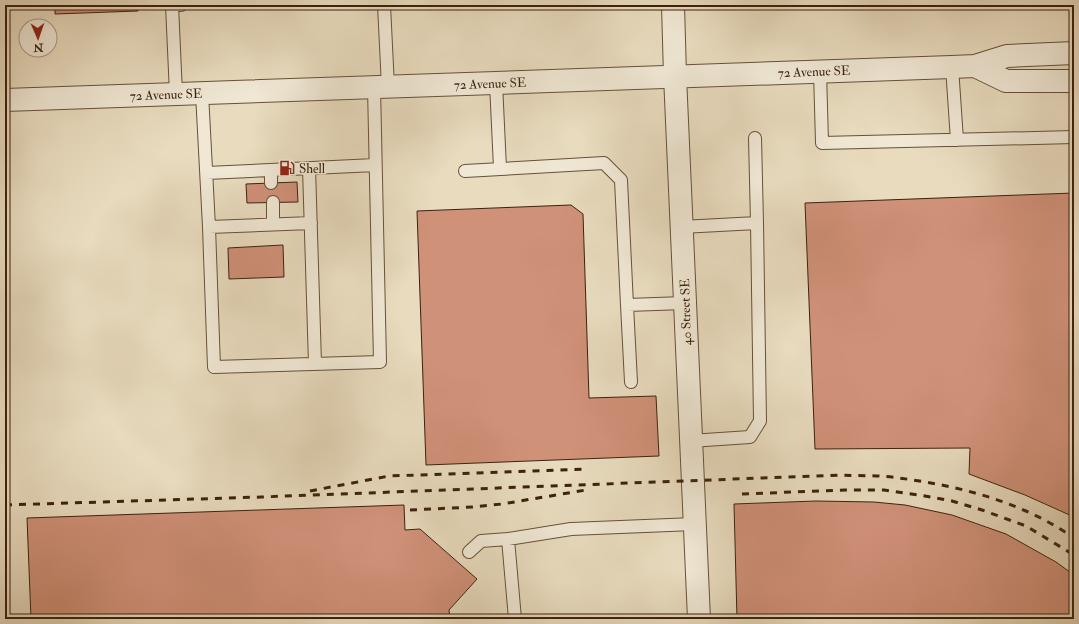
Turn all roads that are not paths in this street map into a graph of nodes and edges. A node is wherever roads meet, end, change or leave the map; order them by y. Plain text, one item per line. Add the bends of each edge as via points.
1 (172, 5) edge
2 (181, 5) edge
3 (384, 5) edge
4 (673, 5) edge
5 (1074, 53) edge
6 (975, 66) junction
7 (952, 67) junction
8 (820, 71) junction
9 (675, 76) junction
10 (1074, 80) edge
11 (496, 82) junction
12 (381, 87) junction
13 (202, 93) junction
14 (176, 94) junction
15 (5, 100) edge
16 (1074, 137) edge
17 (755, 138) dead end
18 (957, 140) junction
19 (375, 165) junction
20 (309, 168) junction
21 (500, 168) junction
22 (271, 170) junction
23 (464, 171) dead end
24 (207, 173) junction
25 (271, 183) dead end
26 (272, 202) dead end
27 (311, 223) junction
28 (757, 223) junction
29 (274, 224) junction
30 (209, 227) junction
31 (681, 227) junction
32 (685, 303) junction
33 (627, 304) junction
34 (315, 364) junction
35 (631, 382) dead end
36 (690, 441) junction
37 (694, 524) junction
38 (508, 539) junction
39 (469, 552) dead end
40 (515, 619) edge
41 (699, 619) edge

1 - 2 lane
1 - 14 lane
3 - 12 lane
4 - 9 street, 40 Street SE
5 - 6 street, 72 Avenue SE via 1007,56
6 - 7 street, 72 Avenue SE
6 - 10 street, 72 Avenue SE via 1006,81
7 - 8 street, 72 Avenue SE
7 - 18 lane
8 - 9 street, 72 Avenue SE
8 - 18 lane via 822,143
9 - 11 street, 72 Avenue SE
9 - 31 street, 40 Street SE
11 - 12 street, 72 Avenue SE
11 - 21 lane
12 - 13 street, 72 Avenue SE
12 - 19 lane
13 - 14 street, 72 Avenue SE
13 - 24 lane
14 - 15 street, 72 Avenue SE
16 - 18 lane
17 - 28 lane
19 - 20 lane
19 - 34 lane via 380,362
20 - 22 lane
20 - 27 lane
21 - 23 lane
21 - 33 lane via 604,163 621,180
22 - 24 lane
22 - 25 lane
24 - 30 lane
26 - 29 lane
27 - 29 lane
27 - 34 lane
28 - 31 lane
28 - 36 lane via 760,422 750,437
29 - 30 lane
30 - 34 lane via 214,367
31 - 32 street, 40 Street SE
32 - 33 lane
32 - 36 street, 40 Street SE
33 - 35 lane
36 - 37 street, 40 Street SE
37 - 38 lane via 571,529
37 - 41 street, 40 Street SE
38 - 39 lane via 481,541
38 - 40 lane

